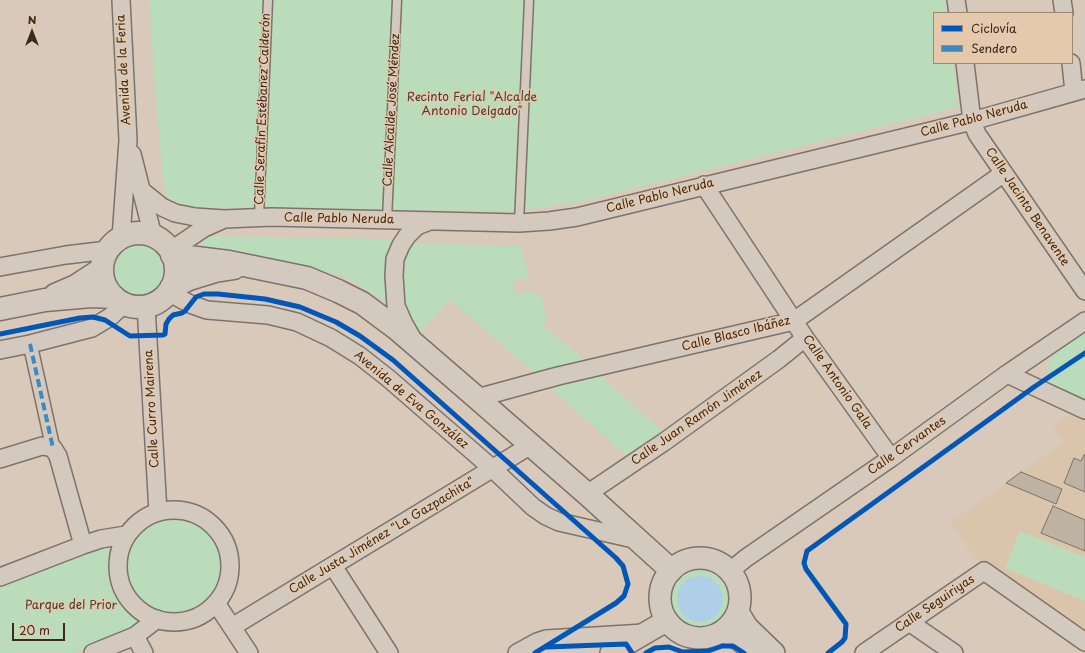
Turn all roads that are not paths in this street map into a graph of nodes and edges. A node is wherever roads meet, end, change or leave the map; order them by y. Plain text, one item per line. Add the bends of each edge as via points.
1 (121, 0) edge
2 (268, 0) edge
3 (397, 0) edge
4 (529, 0) edge
5 (956, 0) edge
6 (1062, 0) edge
7 (958, 12) edge
8 (1064, 12) edge
9 (965, 64) edge
10 (1071, 64) edge
11 (1080, 90) edge
12 (972, 121) junction
13 (128, 140) junction
14 (1004, 173) junction
15 (704, 185) junction
16 (141, 190) junction
17 (259, 218) junction
18 (224, 219) junction
19 (387, 220) junction
20 (430, 221) junction
21 (519, 223) junction
22 (153, 236) junction
23 (110, 252) junction
24 (171, 253) junction
25 (0, 267) edge
26 (269, 269) junction
27 (169, 290) junction
28 (1085, 291) edge
29 (45, 300) junction
30 (119, 301) junction
31 (146, 306) junction
32 (0, 309) edge
33 (794, 321) junction
34 (1085, 321) edge
35 (805, 338) junction
36 (30, 344) junction
37 (419, 348) junction
38 (0, 350) edge
39 (1007, 374) junction
40 (477, 398) junction
41 (1085, 410) edge
42 (532, 445) junction
43 (53, 448) junction
44 (891, 458) junction
45 (0, 459) edge
46 (493, 469) junction
47 (587, 494) junction
48 (158, 512) junction
49 (126, 535) junction
50 (638, 540) junction
51 (83, 544) junction
52 (333, 566) junction
53 (671, 570) junction
54 (730, 571) junction
55 (0, 577) edge
56 (216, 603) junction
57 (738, 612) junction
58 (157, 620) junction
59 (666, 621) junction
60 (909, 622) junction
61 (232, 627) junction
62 (644, 633) junction
63 (722, 633) junction
64 (135, 636) junction
65 (1085, 642) edge
66 (93, 653) edge
67 (144, 653) edge
68 (249, 653) edge
69 (389, 653) edge
70 (517, 653) edge
71 (611, 653) edge
72 (752, 653) edge
73 (774, 653) edge
74 (864, 653) edge
75 (954, 653) edge

1 - 13 street, Avenida de la Feria
2 - 17 lane, Calle Serafín Estébanez Calderón
3 - 19 lane, Calle Alcalde José Méndez
4 - 21 lane
5 - 7 street
6 - 8 street
9 - 12 street, Calle Jacinto Benavente
10 - 11 street
11 - 12 street, Calle Pablo Neruda
12 - 14 street, Calle Jacinto Benavente via 977,134
12 - 15 street, Calle Pablo Neruda
13 - 16 street
13 - 23 street
14 - 28 street, Calle Jacinto Benavente
14 - 33 street, Calle Blasco Ibáñez
15 - 21 street, Calle Pablo Neruda via 577,217
15 - 33 street, Calle Antonio Gala
16 - 18 street, Calle Pablo Neruda via 162,207 175,212 195,217
16 - 22 street
17 - 18 street, Calle Pablo Neruda
17 - 19 street, Calle Pablo Neruda
18 - 24 street, Calle Pablo Neruda via 204,228
19 - 20 street, Calle Pablo Neruda
20 - 21 street, Calle Pablo Neruda
20 - 37 street via 417,226 404,240 395,259 396,306
22 - 23 main road via 131,234
22 - 24 main road via 165,244
23 - 25 street via 66,255
23 - 29 main road via 76,286
23 - 30 main road via 105,285
24 - 26 main road
24 - 27 main road via 176,267 175,279
26 - 27 main road via 239,268 215,271 189,279
26 - 37 main road, Avenida de Eva González via 307,278 362,303
27 - 31 main road via 156,303
27 - 46 street, Avenida de Eva González via 190,304 207,310 268,315 297,322 331,338 388,378
29 - 30 main road via 91,296
29 - 32 main road
30 - 31 main road via 139,307
30 - 36 street via 110,317 92,328
31 - 48 street, Calle Curro Mairena
33 - 35 street, Calle Antonio Gala
33 - 40 street, Calle Blasco Ibáñez
34 - 39 street, Calle Cervantes
35 - 44 street, Calle Antonio Gala
35 - 47 street, Calle Juan Ramón Jiménez via 779,360
36 - 38 street
36 - 43 street
37 - 40 main road, Avenida de Eva González
39 - 41 street
39 - 44 street, Calle Cervantes
40 - 42 main road, Avenida de Eva González
42 - 46 street, Calle Justa Jiménez "La Gazpachita"
42 - 47 main road, Avenida de Eva González
43 - 45 street via 42,446
43 - 51 street via 58,456
44 - 54 street, Calle Cervantes
46 - 50 street, Avenida de Eva González via 546,516 559,522
46 - 52 street, Calle Justa Jiménez "La Gazpachita"
47 - 50 main road, Avenida de Eva González
48 - 49 street via 140,520
48 - 56 street via 178,509 197,514 214,525 225,540 231,559 230,579 222,597
49 - 51 street
49 - 58 street via 119,553 117,572 123,592 135,608
50 - 53 main road, Avenida de Eva González
51 - 55 street
52 - 61 street, Calle Justa Jiménez "La Gazpachita"
52 - 69 street
53 - 54 street via 682,562 694,558 707,558 720,563
53 - 59 street via 663,581 659,594 660,608
54 - 57 street via 736,579 741,598
56 - 58 street via 208,612 190,621 171,623
56 - 61 street
57 - 63 street
57 - 73 street via 747,627
58 - 64 street
59 - 62 street
59 - 63 street via 674,630 698,639
60 - 65 street, Calle Seguiriyas via 984,571
60 - 74 street, Calle Seguiriyas
60 - 75 street
61 - 68 street
62 - 70 street via 546,639
62 - 71 street
63 - 72 street
64 - 66 street
64 - 67 street

